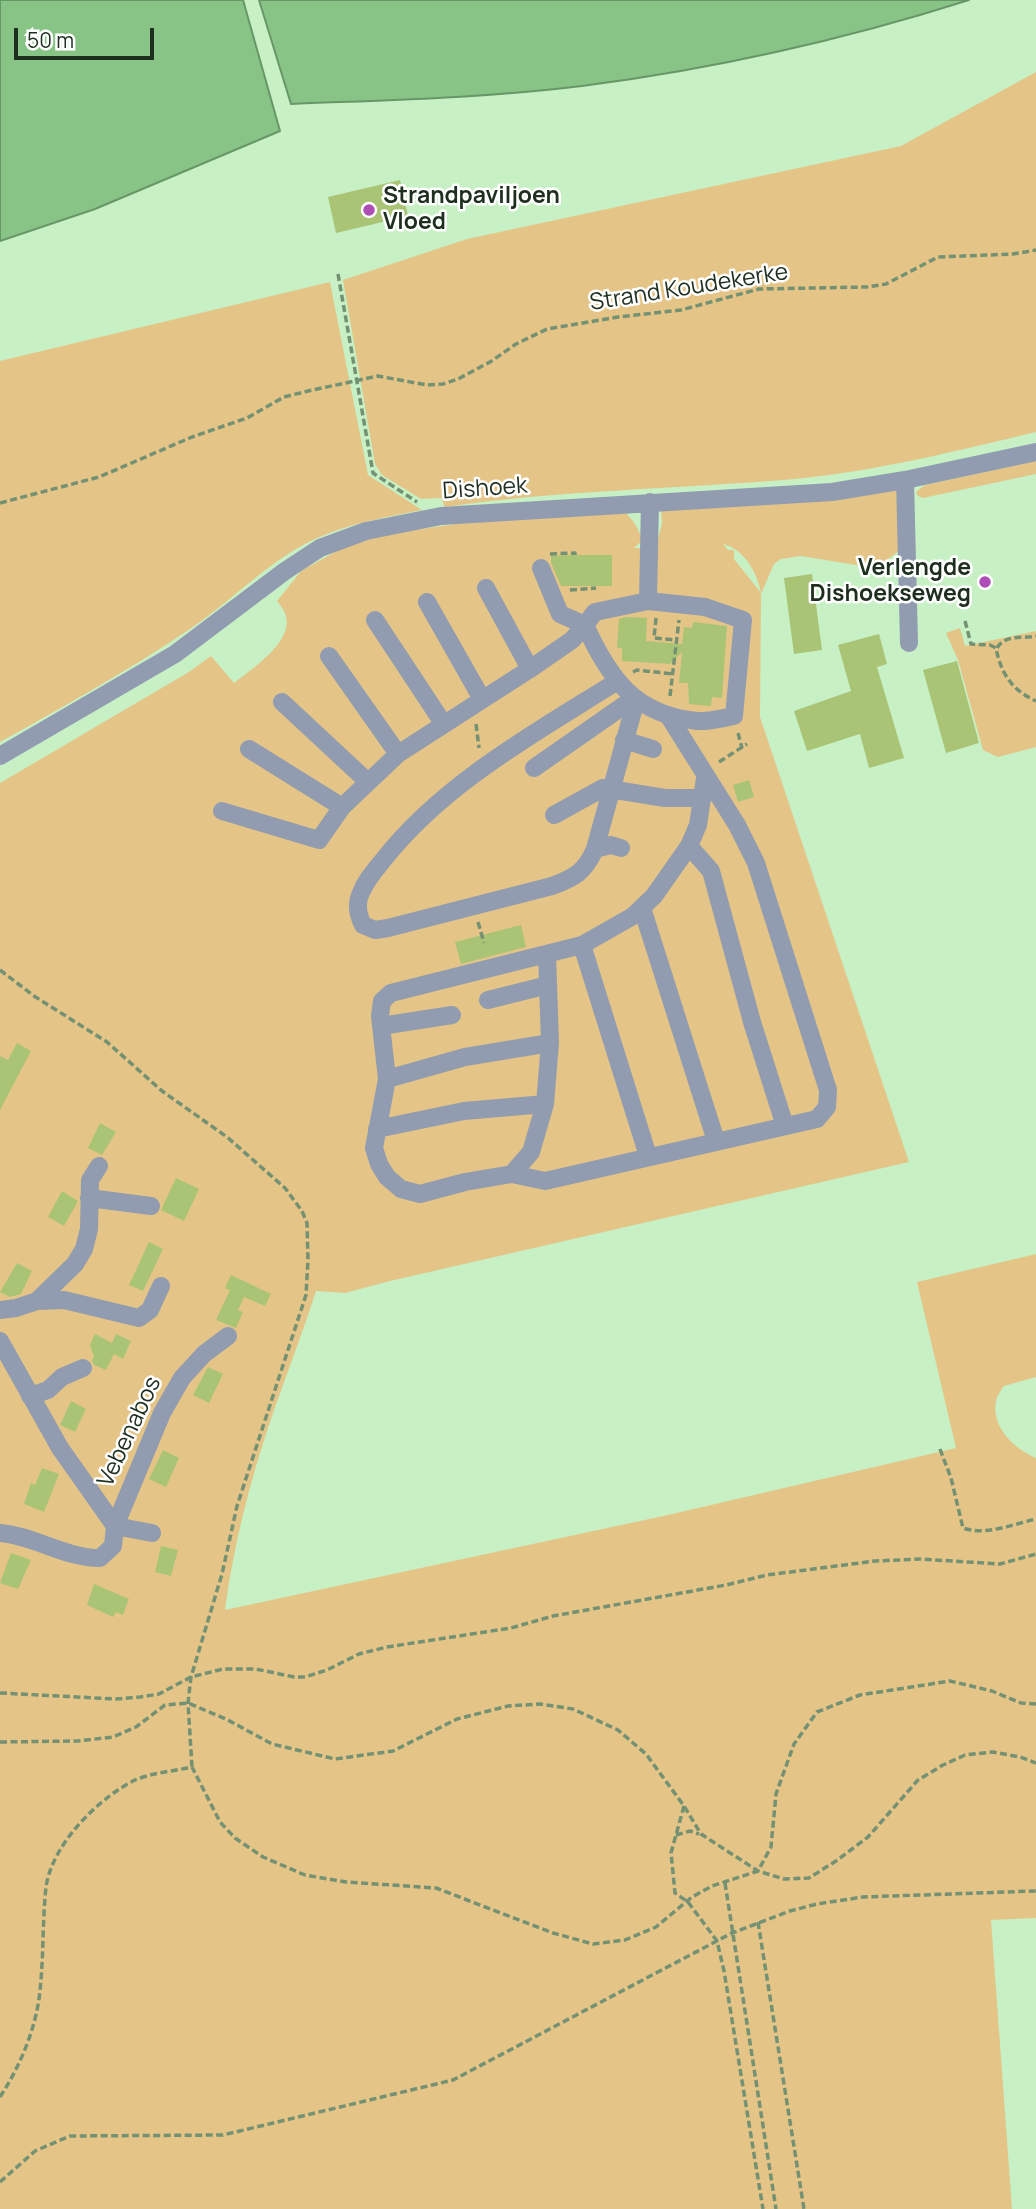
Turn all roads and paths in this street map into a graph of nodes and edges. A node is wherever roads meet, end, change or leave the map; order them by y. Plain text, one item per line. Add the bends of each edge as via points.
1 (1036, 250) edge
2 (338, 274) dead end
3 (356, 382) junction
4 (1036, 452) edge
5 (905, 480) junction
6 (650, 502) junction
7 (0, 503) edge
8 (421, 504) dead end
9 (541, 568) dead end
10 (486, 588) dead end
11 (653, 601) junction
12 (427, 602) dead end
13 (681, 604) junction
14 (374, 620) dead end
15 (965, 621) dead end
16 (585, 625) junction
17 (1036, 636) edge
18 (677, 640) junction
19 (909, 643) dead end
20 (996, 648) junction
21 (330, 656) dead end
22 (530, 669) junction
23 (673, 674) junction
24 (616, 682) junction
25 (633, 699) junction
26 (1036, 701) edge
27 (282, 702) dead end
28 (477, 702) junction
29 (668, 715) junction
30 (443, 723) junction
31 (624, 740) junction
32 (747, 744) dead end
33 (249, 749) dead end
34 (653, 749) dead end
35 (398, 754) junction
36 (0, 756) edge
37 (534, 768) dead end
38 (482, 769) junction
39 (704, 775) junction
40 (368, 782) junction
41 (612, 788) junction
42 (703, 798) junction
43 (342, 807) junction
44 (222, 811) dead end
45 (554, 814) dead end
46 (689, 846) junction
47 (621, 848) dead end
48 (595, 849) junction
49 (642, 908) junction
50 (582, 945) junction
51 (547, 954) junction
52 (548, 985) junction
53 (488, 1000) dead end
54 (452, 1015) dead end
55 (381, 1026) junction
56 (550, 1042) junction
57 (387, 1079) junction
58 (545, 1104) junction
59 (785, 1126) junction
60 (377, 1129) junction
61 (716, 1141) junction
62 (648, 1156) junction
63 (99, 1166) dead end
64 (512, 1174) junction
65 (89, 1198) junction
66 (151, 1206) dead end
67 (162, 1286) dead end
68 (37, 1301) junction
69 (0, 1310) edge
70 (228, 1336) dead end
71 (0, 1341) edge
72 (83, 1368) dead end
73 (30, 1396) junction
74 (940, 1448) dead end
75 (1036, 1519) edge
76 (115, 1526) junction
77 (0, 1533) edge
78 (152, 1533) dead end
79 (1036, 1554) edge
80 (0, 1693) edge
81 (1036, 1704) edge
82 (0, 1742) edge
83 (1036, 1763) edge
84 (684, 1806) junction
85 (701, 1834) junction
86 (675, 1835) junction
87 (758, 1871) junction
88 (725, 1882) junction
89 (1036, 1891) edge
90 (688, 1902) junction
91 (758, 1922) junction
92 (732, 1933) junction
93 (717, 1941) junction
94 (0, 2097) edge
95 (0, 2182) edge
96 (763, 2209) edge
97 (776, 2209) edge
98 (804, 2209) edge

1 - 3 path, Strand Koudekerke via 938,257 886,284 759,289 681,310 547,329 443,384 378,376
2 - 3 path
3 - 7 path, Strand Koudekerke via 284,397 247,418 99,477
3 - 8 path via 373,473
4 - 5 street, Dishoek
5 - 6 street, Dishoek via 832,492
5 - 19 street
6 - 11 street
6 - 36 street, Dishoek via 417,519 320,548 175,654
9 - 16 street via 560,614
10 - 22 street
11 - 13 street
11 - 16 street via 595,612
11 - 18 path via 654,638
12 - 28 street
13 - 18 path
13 - 29 street via 743,620 734,716 699,722
14 - 30 street
15 - 20 path via 971,644
16 - 22 street via 572,640
16 - 24 street
17 - 20 path via 1012,638
18 - 23 path
20 - 26 path via 1004,675 1018,691
21 - 35 street
22 - 28 street
23 - 24 path via 637,670
23 - 29 path
24 - 25 street
24 - 38 street
25 - 29 street
25 - 31 street
25 - 37 street
27 - 40 street
28 - 30 street
28 - 38 path
29 - 39 street
30 - 35 street
31 - 34 street
31 - 41 street
32 - 39 path
33 - 43 street
35 - 40 street
38 - 48 street via 405,832 371,874 360,895 358,914 363,925 388,928 552,886 572,878 588,864
39 - 42 street
39 - 59 street via 755,863 828,1090 827,1107 817,1119
40 - 43 street
41 - 42 street via 665,798
41 - 45 street via 603,788
41 - 48 street
42 - 46 street
43 - 44 street via 319,840
46 - 49 street
46 - 59 street via 711,871
47 - 48 street
49 - 50 street
49 - 61 street
50 - 51 street
50 - 62 street
51 - 52 street
51 - 55 street via 391,993 382,1001
52 - 53 street
52 - 56 street
54 - 55 street
55 - 57 street
56 - 57 street via 465,1057
56 - 58 street
57 - 60 street
58 - 60 street via 464,1111
58 - 64 street via 531,1152
59 - 61 street
60 - 64 street via 374,1148 379,1164 401,1189 420,1194
61 - 62 street
62 - 64 street via 545,1181
63 - 65 street via 90,1180
65 - 66 street
65 - 68 street via 85,1250
67 - 68 street via 150,1310 139,1318 64,1300
68 - 69 street
70 - 76 street, Vebenabos via 182,1378 162,1413
71 - 73 street, Vebenabos
72 - 73 street
73 - 76 street, Vebenabos
74 - 75 path via 963,1528 983,1531
76 - 77 street, Vebenabos via 113,1546 100,1558 82,1558
76 - 78 street
79 - 80 path via 1000,1564 874,1561 767,1575 511,1628 387,1647 305,1676 223,1669 191,1677 159,1694 116,1699
81 - 87 path via 950,1681 860,1695 817,1712 794,1744 776,1794 771,1847
82 - 84 path via 113,1737 136,1727 165,1705 188,1703 272,1744 335,1759 393,1751 457,1719 508,1706 540,1704 573,1709 618,1730 646,1754
83 - 87 path via 993,1752 965,1755 918,1780 868,1837 809,1878 784,1879
84 - 85 path
84 - 86 path
85 - 86 path
85 - 87 path
86 - 90 path via 671,1853 676,1893
87 - 88 path
88 - 90 path
88 - 92 path
89 - 91 path via 863,1897 817,1904
90 - 93 path
90 - 94 path via 656,1927 625,1940 593,1944 436,1888 305,1875 263,1857 235,1838 220,1822 192,1767 136,1780 100,1804 54,1859 47,1885 38,2001 28,2040
91 - 92 path
91 - 98 path
92 - 93 path
92 - 97 path
93 - 95 path via 453,2080 223,2135 70,2136 35,2151
93 - 96 path

